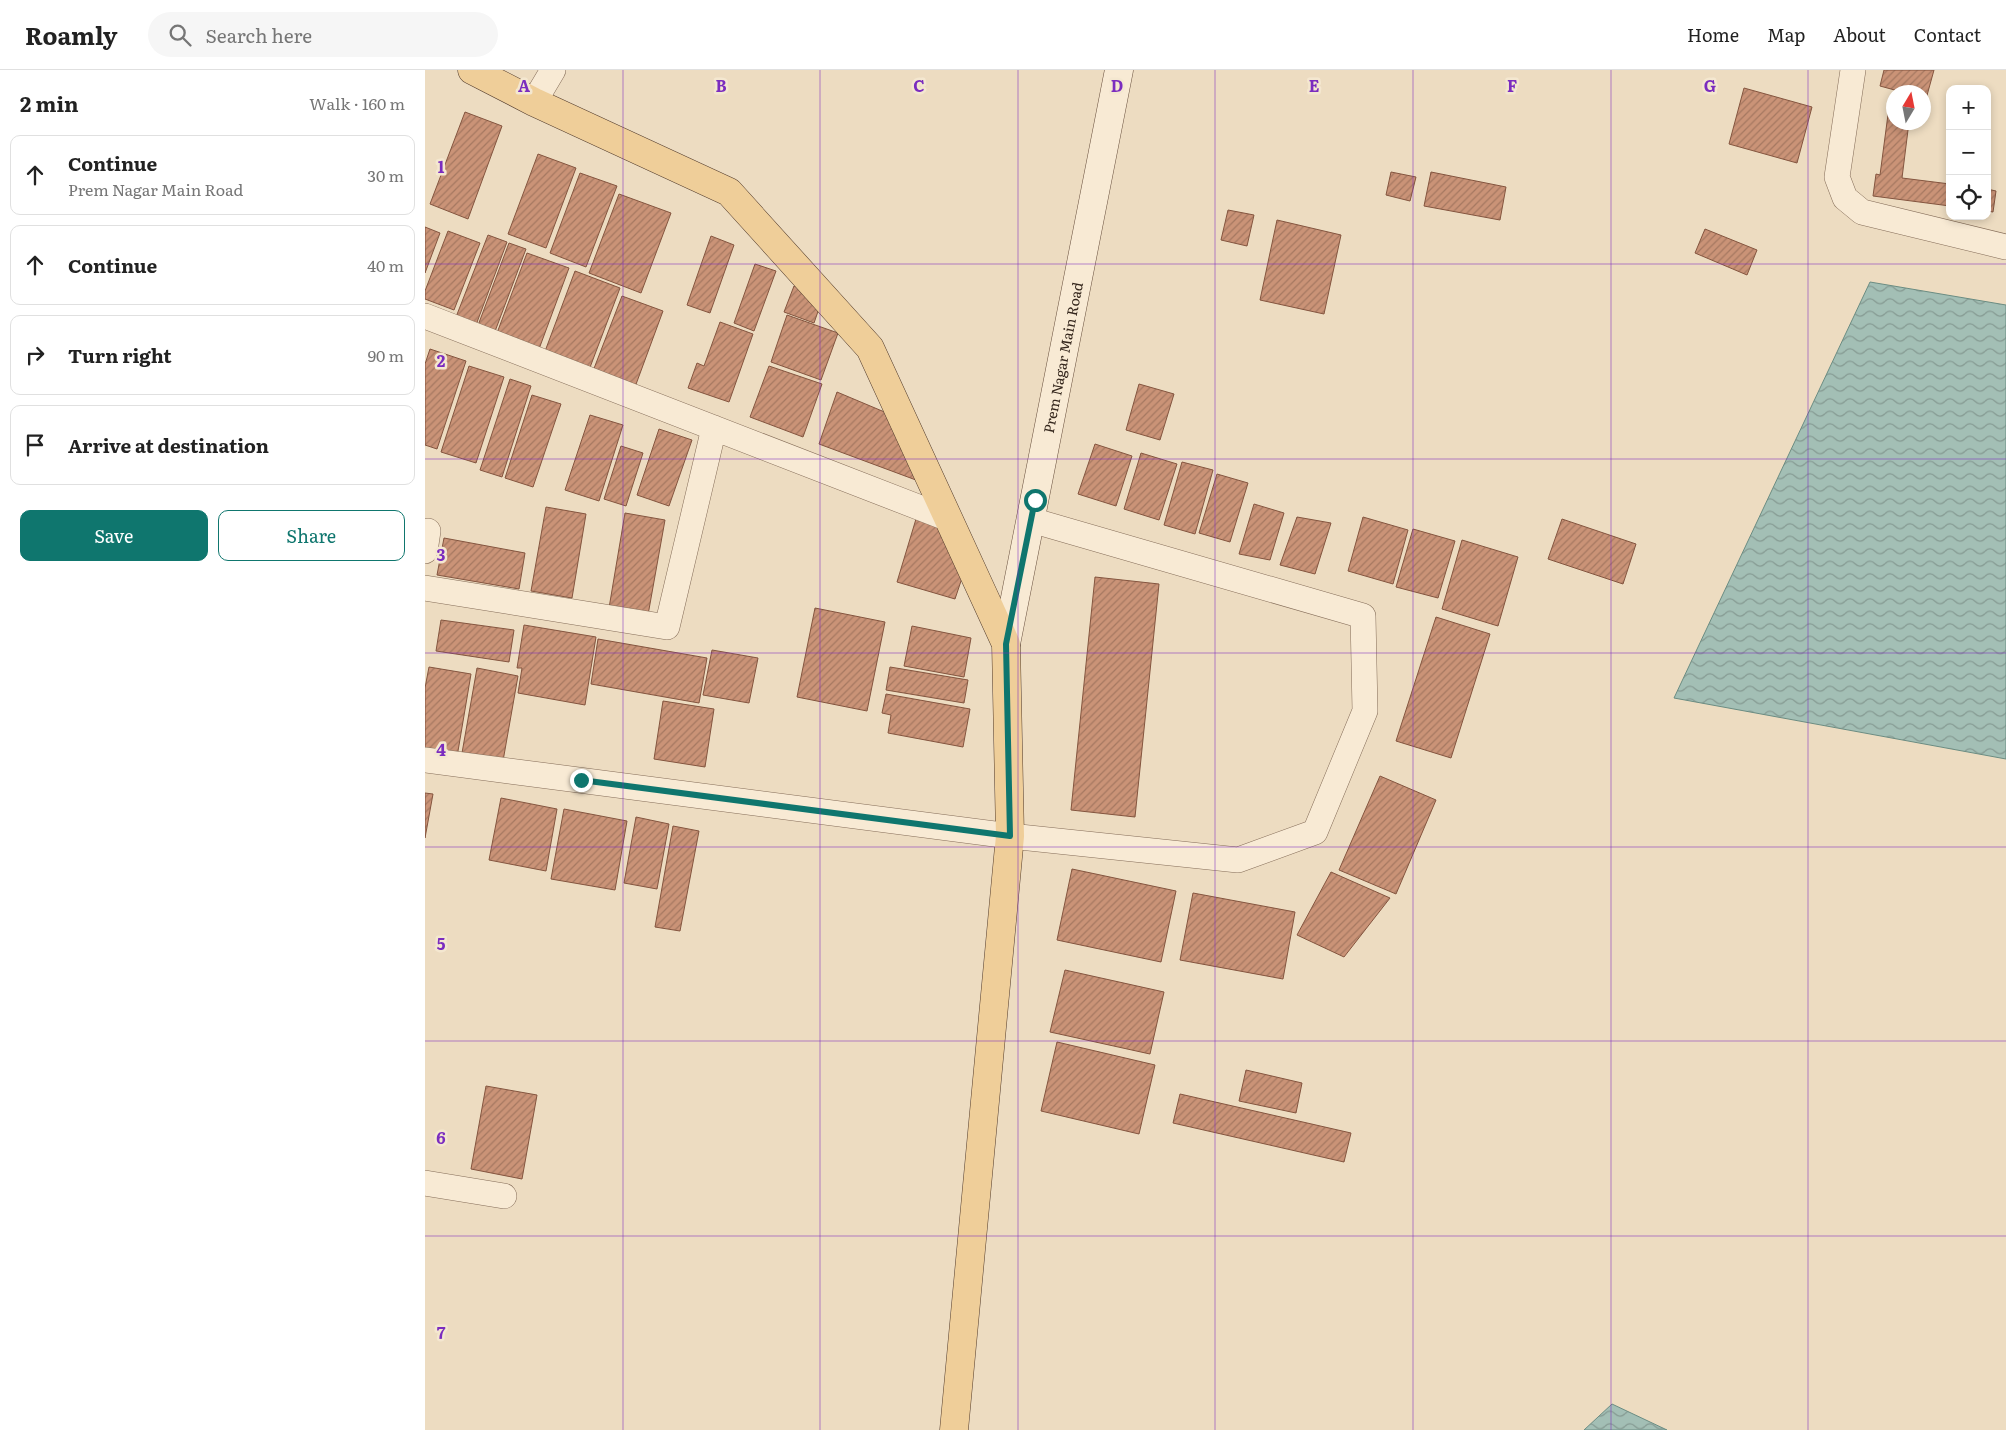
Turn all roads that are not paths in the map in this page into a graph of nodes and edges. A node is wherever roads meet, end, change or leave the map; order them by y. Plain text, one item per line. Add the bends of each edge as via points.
1 (472, 70) edge
2 (553, 70) edge
3 (1119, 70) edge
4 (1853, 70) edge
5 (534, 102) junction
6 (2006, 247) edge
7 (425, 316) edge
8 (714, 428) junction
9 (949, 519) junction
10 (1031, 520) junction
11 (425, 588) edge
12 (1006, 644) junction
13 (425, 760) edge
14 (1010, 836) junction
15 (425, 1184) edge
16 (504, 1196) dead end
17 (954, 1430) edge

1 - 5 main road
2 - 5 street
3 - 10 street, Prem Nagar Main Road
4 - 6 street via 1837,177 1845,198 1862,212
5 - 9 main road via 729,192 870,348
7 - 8 street
8 - 9 street
8 - 11 street via 667,627
9 - 12 main road
10 - 12 street, Prem Nagar Main Road
10 - 14 street via 1363,616 1365,711 1315,832 1238,860
12 - 14 main road
13 - 14 street
14 - 17 main road
15 - 16 street

